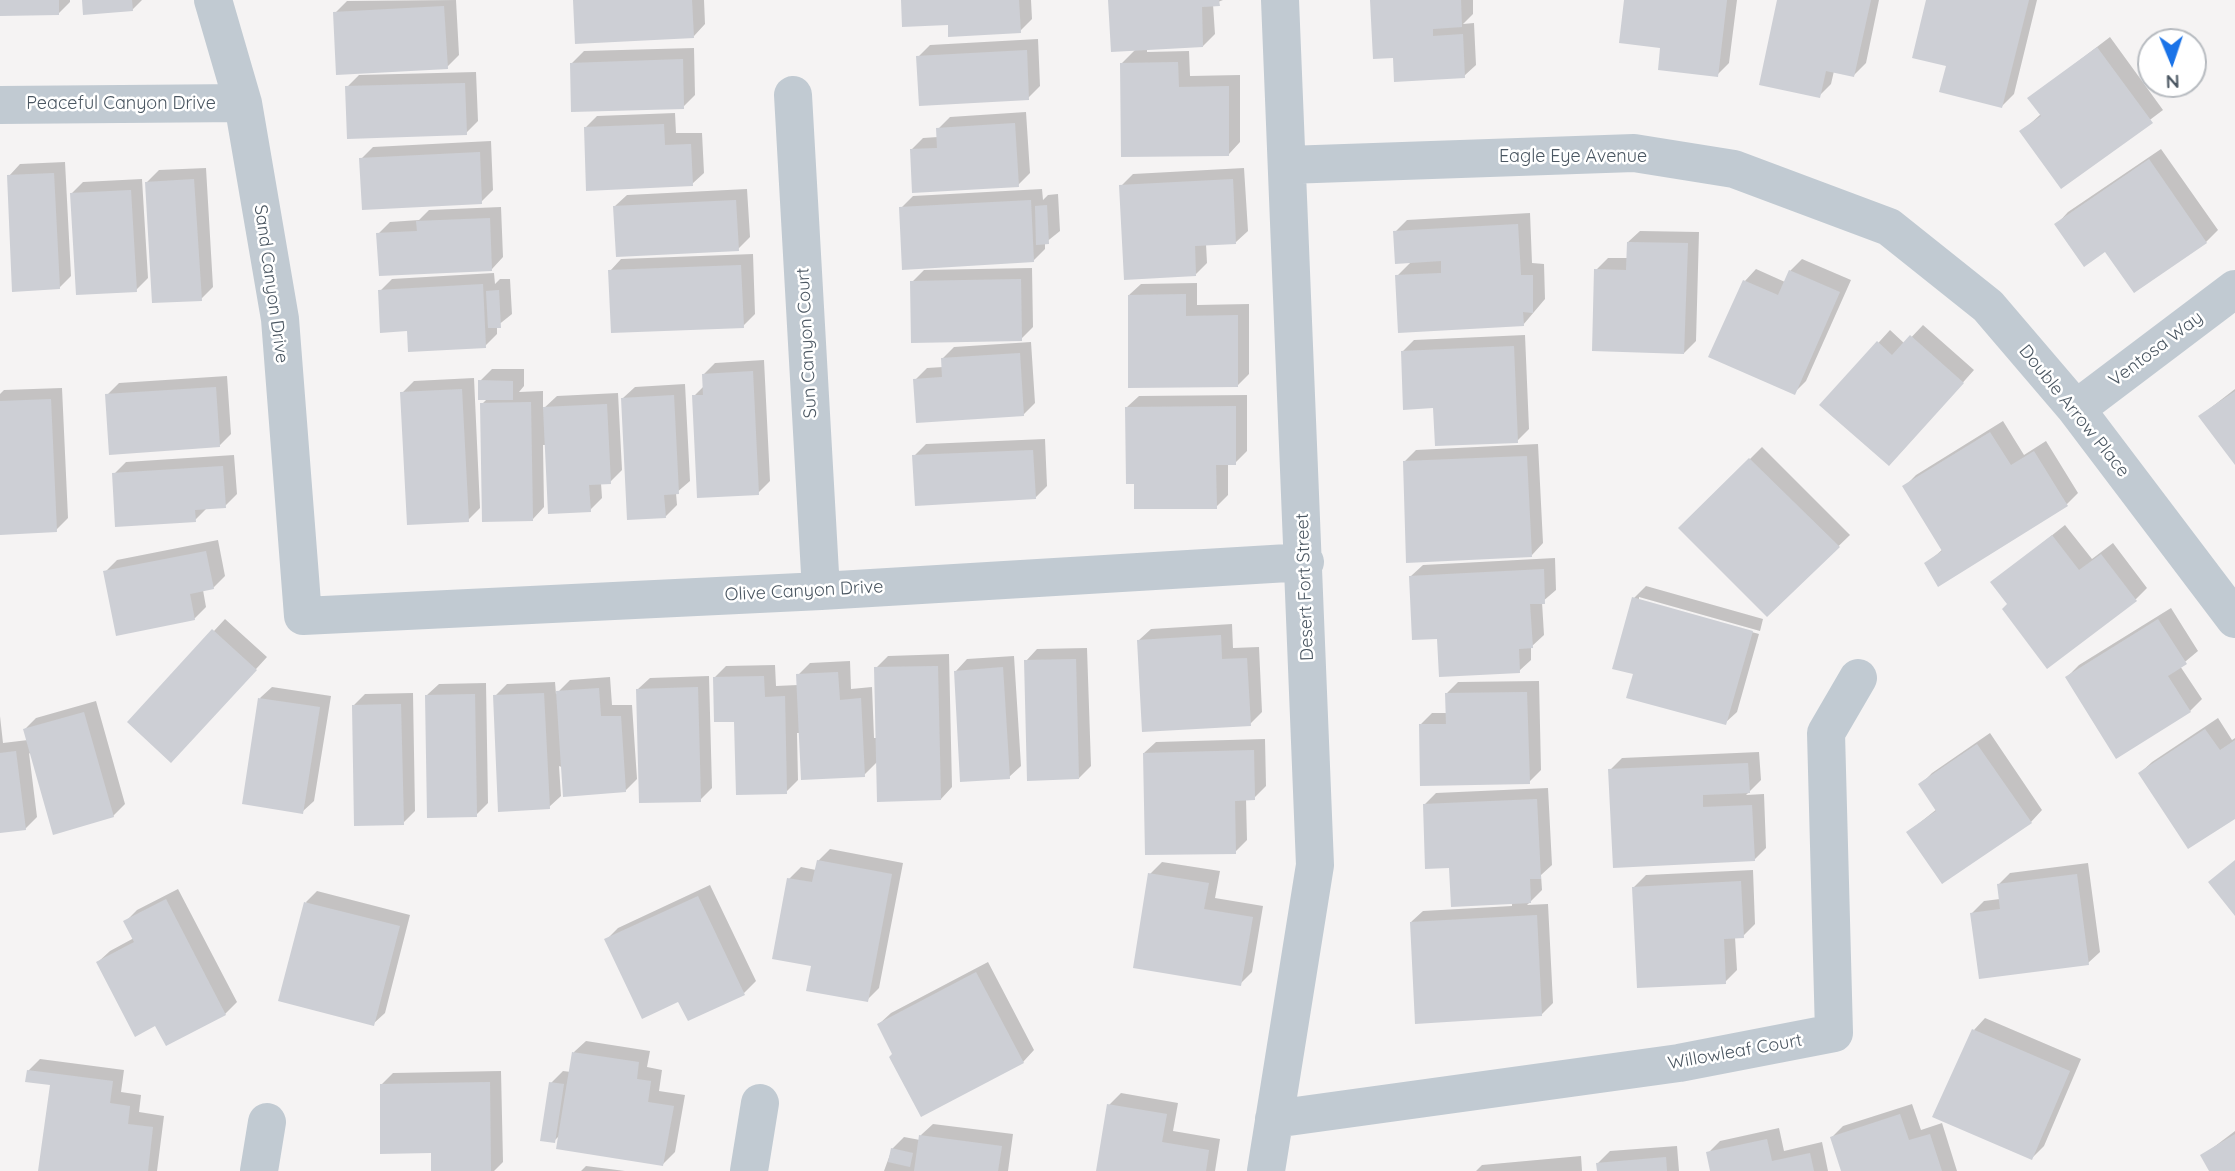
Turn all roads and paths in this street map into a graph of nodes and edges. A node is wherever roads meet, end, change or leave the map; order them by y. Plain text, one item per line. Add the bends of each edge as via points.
1 (213, 0) edge
2 (1280, 0) edge
3 (793, 95) dead end
4 (243, 103) junction
5 (0, 105) edge
6 (1287, 165) junction
7 (1889, 227) joint
8 (2235, 289) edge
9 (2076, 409) junction
10 (1305, 562) junction
11 (821, 591) junction
12 (303, 616) joint
13 (2235, 619) edge
14 (1858, 678) dead end
15 (760, 1103) dead end
16 (1274, 1119) junction
17 (267, 1122) dead end
18 (259, 1171) edge
19 (749, 1171) edge
20 (1266, 1171) edge

1 - 4 street, Sand Canyon Drive
2 - 6 street, Desert Fort Street
3 - 11 street, Sun Canyon Court
4 - 5 street, Peaceful Canyon Drive
4 - 12 street, Sand Canyon Drive via 280,319
6 - 7 street, Eagle Eye Avenue via 1634,153 1734,169
6 - 10 street, Desert Fort Street
7 - 9 street, Double Arrow Place via 1988,306
8 - 9 street, Ventosa Way
9 - 13 street, Double Arrow Place
10 - 11 street, Olive Canyon Drive
10 - 16 street, Desert Fort Street via 1315,865
11 - 12 street, Olive Canyon Drive
14 - 16 street, Willowleaf Court via 1826,733 1834,1033 1679,1063
15 - 19 street
16 - 20 street, Desert Fort Street
17 - 18 street

